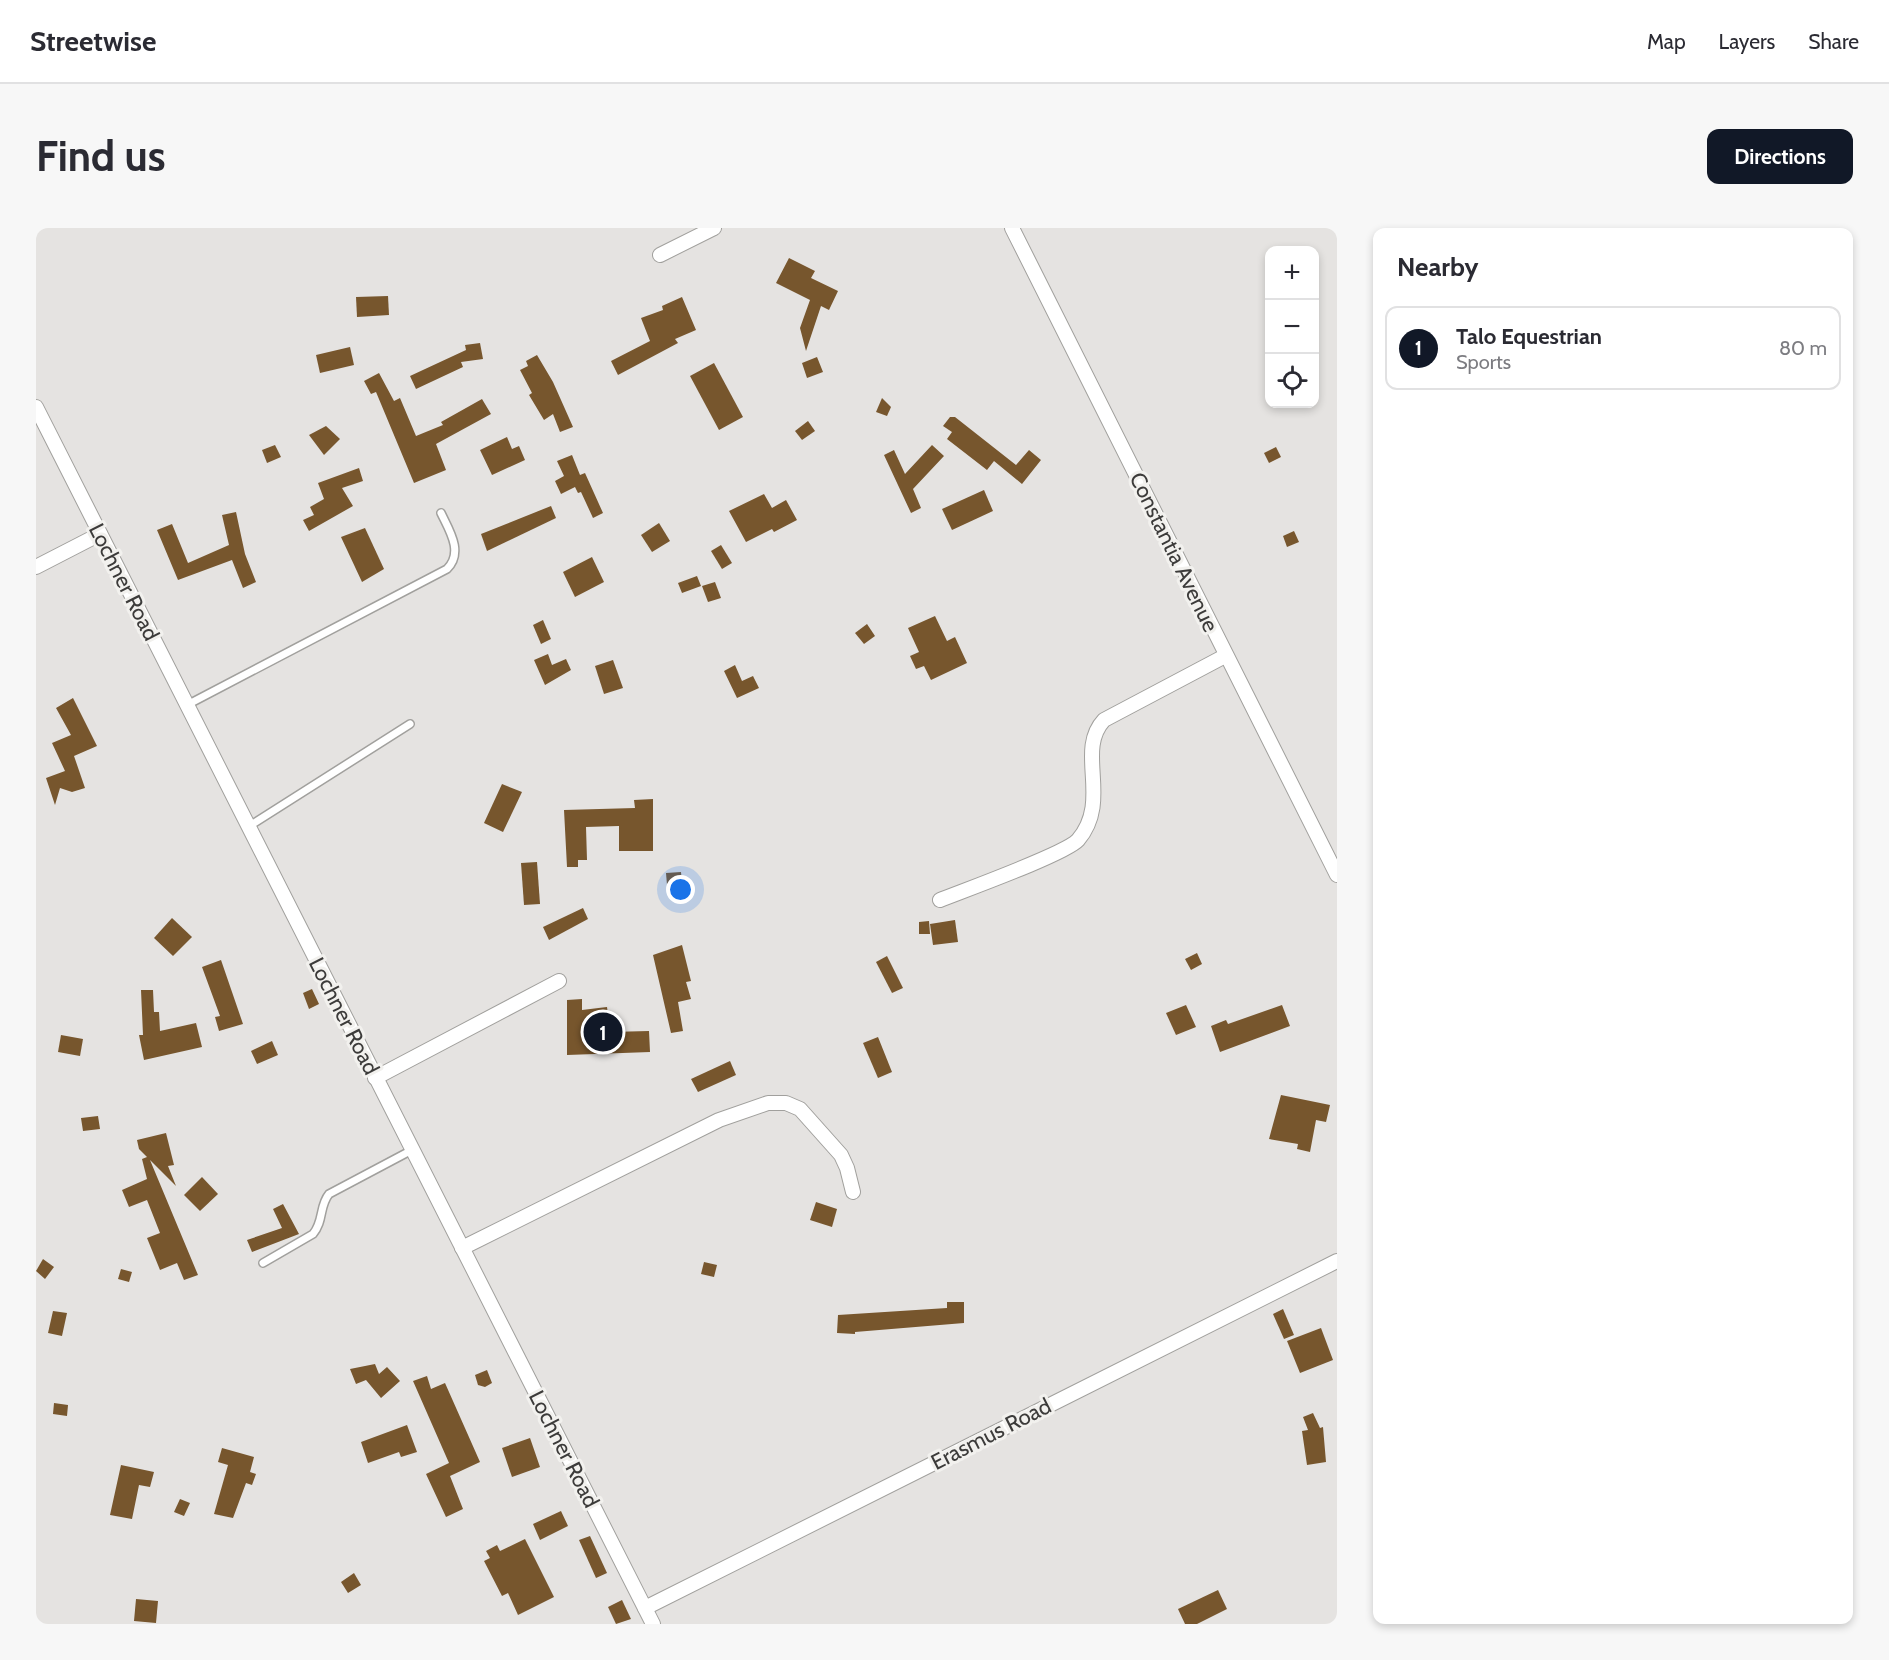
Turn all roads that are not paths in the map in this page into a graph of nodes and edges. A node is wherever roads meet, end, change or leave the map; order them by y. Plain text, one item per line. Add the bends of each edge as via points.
1 (714, 228) edge
2 (1012, 228) edge
3 (660, 255) dead end
4 (36, 407) edge
5 (441, 513) dead end
6 (100, 534) junction
7 (36, 567) edge
8 (1225, 656) junction
9 (187, 705) junction
10 (410, 724) dead end
11 (248, 827) junction
12 (1337, 875) edge
13 (940, 900) dead end
14 (560, 981) dead end
15 (375, 1078) junction
16 (412, 1150) junction
17 (853, 1192) dead end
18 (462, 1248) junction
19 (1337, 1261) edge
20 (263, 1263) dead end
21 (645, 1608) junction
22 (653, 1624) edge

1 - 3 street
2 - 8 street, Constantia Avenue
4 - 6 street, Lochner Road
5 - 9 lane via 455,546 453,561 447,569
6 - 7 street
6 - 9 street, Lochner Road
8 - 12 street, Constantia Avenue
8 - 13 street via 1097,727 1092,749 1094,810 1074,844
9 - 11 street, Lochner Road
10 - 11 lane
11 - 15 street, Lochner Road
14 - 15 street
15 - 16 street, Lochner Road
16 - 18 street, Lochner Road
16 - 20 lane via 328,1194 320,1226 313,1234
17 - 18 street via 841,1155 800,1109 786,1103 768,1103 719,1120
18 - 21 street, Lochner Road
19 - 21 street, Erasmus Road
21 - 22 street, Lochner Road

